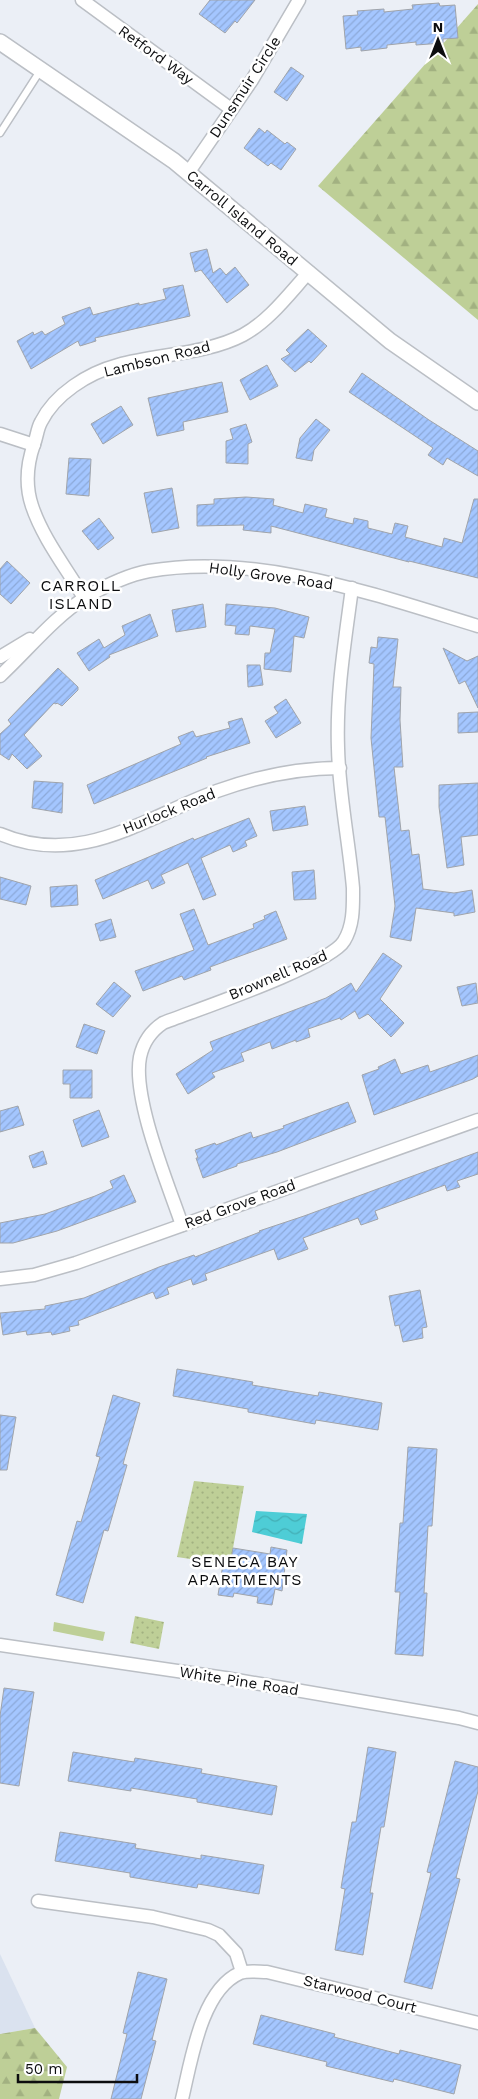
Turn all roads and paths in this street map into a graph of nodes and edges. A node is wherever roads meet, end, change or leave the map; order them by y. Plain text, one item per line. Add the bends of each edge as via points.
1 (82, 0) edge
2 (300, 0) edge
3 (0, 42) edge
4 (41, 70) junction
5 (231, 110) junction
6 (0, 133) edge
7 (188, 172) junction
8 (309, 272) junction
9 (478, 402) edge
10 (0, 434) edge
11 (34, 445) junction
12 (352, 588) junction
13 (84, 598) junction
14 (478, 626) edge
15 (45, 630) junction
16 (0, 656) edge
17 (0, 676) edge
18 (340, 768) junction
19 (0, 834) edge
20 (478, 1120) edge
21 (182, 1225) junction
22 (0, 1280) edge
23 (0, 1645) edge
24 (478, 1722) edge
25 (38, 1901) dead end
26 (242, 1972) junction
27 (478, 2023) edge
28 (182, 2099) edge

1 - 5 street, Retford Way
2 - 5 street, Dunsmuir Circle
3 - 4 street, Carroll Island Road
4 - 6 lane
4 - 7 street, Carroll Island Road
5 - 7 street, Dunsmuir Circle
7 - 8 street, Carroll Island Road
8 - 9 street, Carroll Island Road via 390,341
8 - 11 street, Lambson Road via 260,323 243,335 210,346 116,366 79,383 62,395 46,414
10 - 11 street
11 - 13 street, Lambson Road via 30,452 28,479 32,507
12 - 13 street, Holly Grove Road via 252,570 207,566 148,571
12 - 14 street, Holly Grove Road
12 - 18 street, Brownell Road via 339,687
13 - 15 street, Holly Grove Road
15 - 16 street, Holly Grove Road
15 - 17 street, Holly Grove Road
18 - 19 street, Hurlock Road via 284,772 246,781 104,838 78,845 34,844
18 - 21 street, Brownell Road via 353,888 351,919 344,941 330,954 304,968 163,1023 144,1046 139,1070 145,1110
20 - 21 street, Red Grove Road
21 - 22 street, Red Grove Road via 34,1275
23 - 24 street, White Pine Road via 225,1678
25 - 26 street via 153,1916 208,1930 219,1935 236,1953
26 - 27 street, Starwood Court via 267,1972
26 - 28 street via 218,1992 202,2021

